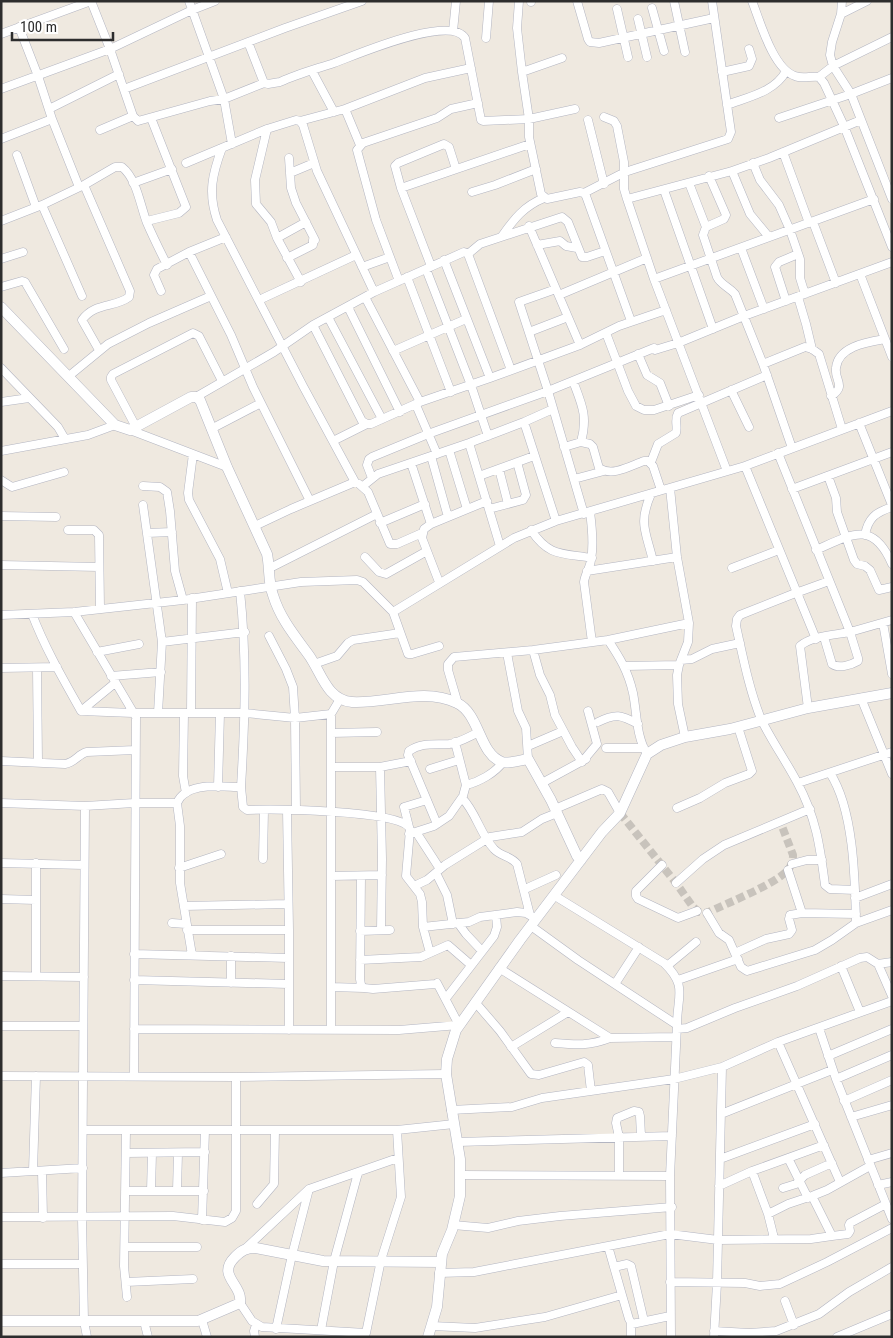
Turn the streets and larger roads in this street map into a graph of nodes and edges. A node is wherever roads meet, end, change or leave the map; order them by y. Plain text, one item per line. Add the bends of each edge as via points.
1 (91, 1) edge
2 (189, 1) edge
3 (215, 1) edge
4 (362, 1) edge
5 (456, 1) edge
6 (489, 1) edge
7 (519, 1) edge
8 (577, 1) edge
9 (674, 1) edge
10 (712, 1) edge
11 (752, 1) edge
12 (842, 1) edge
13 (867, 1) edge
14 (652, 8) dead end
15 (617, 9) dead end
16 (192, 10) junction
17 (840, 14) junction
18 (714, 18) junction
19 (638, 19) dead end
20 (680, 25) junction
21 (19, 27) junction
22 (659, 30) junction
23 (453, 31) junction
24 (641, 33) junction
25 (1, 34) edge
26 (892, 36) edge
27 (623, 37) junction
28 (486, 38) dead end
29 (248, 42) junction
30 (110, 49) junction
31 (749, 49) dead end
32 (664, 51) dead end
33 (685, 52) dead end
34 (208, 57) junction
35 (628, 57) dead end
36 (647, 57) dead end
37 (562, 58) dead end
38 (832, 66) junction
39 (471, 68) junction
40 (786, 70) junction
41 (312, 71) junction
42 (522, 72) junction
43 (722, 72) junction
44 (119, 74) junction
45 (38, 76) junction
46 (819, 77) junction
47 (892, 78) edge
48 (264, 83) junction
49 (1, 89) edge
50 (124, 89) junction
51 (851, 94) junction
52 (224, 99) junction
53 (833, 100) junction
54 (478, 103) junction
55 (727, 105) junction
56 (575, 108) dead end
57 (49, 109) junction
58 (345, 109) junction
59 (334, 112) junction
60 (133, 116) junction
61 (604, 117) dead end
62 (151, 118) junction
63 (779, 118) dead end
64 (52, 119) junction
65 (529, 119) junction
66 (588, 120) dead end
67 (861, 120) junction
68 (300, 121) junction
69 (844, 126) junction
70 (267, 129) junction
71 (100, 130) dead end
72 (1, 138) edge
73 (232, 144) junction
74 (530, 144) junction
75 (360, 145) junction
76 (222, 148) junction
77 (784, 152) junction
78 (17, 155) dead end
79 (289, 158) dead end
80 (186, 163) dead end
81 (314, 163) junction
82 (753, 163) junction
83 (172, 169) junction
84 (456, 169) junction
85 (536, 169) junction
86 (732, 171) junction
87 (625, 172) junction
88 (290, 173) junction
89 (892, 174) edge
90 (709, 176) junction
91 (884, 177) junction
92 (133, 182) junction
93 (689, 183) junction
94 (604, 184) junction
95 (82, 186) junction
96 (401, 188) junction
97 (664, 190) junction
98 (472, 192) dead end
99 (584, 193) junction
100 (544, 198) junction
101 (627, 199) junction
102 (874, 199) junction
103 (892, 199) edge
104 (39, 206) junction
105 (1, 221) edge
106 (147, 221) junction
107 (306, 222) junction
108 (811, 222) junction
109 (529, 226) junction
110 (706, 227) junction
111 (790, 230) junction
112 (890, 235) edge
113 (502, 236) junction
114 (226, 237) junction
115 (769, 237) junction
116 (277, 238) junction
117 (537, 245) junction
118 (892, 247) edge
119 (578, 248) junction
120 (741, 248) junction
121 (605, 251) junction
122 (23, 252) dead end
123 (189, 252) junction
124 (468, 254) junction
125 (798, 254) junction
126 (356, 255) junction
127 (390, 257) junction
128 (287, 258) junction
129 (647, 258) junction
130 (711, 258) junction
131 (1, 259) edge
132 (444, 260) junction
133 (892, 262) edge
134 (167, 265) junction
135 (690, 266) junction
136 (362, 267) junction
137 (428, 268) junction
138 (612, 272) junction
139 (860, 274) junction
140 (408, 277) junction
141 (654, 279) junction
142 (399, 281) junction
143 (301, 282) junction
144 (836, 284) junction
145 (1, 287) edge
146 (161, 291) dead end
147 (374, 292) junction
148 (557, 292) junction
149 (82, 296) dead end
150 (211, 296) junction
151 (801, 296) junction
152 (365, 297) junction
153 (259, 300) junction
154 (786, 301) junction
155 (1, 307) edge
156 (348, 307) junction
157 (764, 309) junction
158 (666, 310) junction
159 (568, 316) junction
160 (744, 316) junction
161 (328, 317) junction
162 (466, 319) junction
163 (631, 321) junction
164 (313, 325) junction
165 (449, 326) junction
166 (713, 329) junction
167 (529, 332) junction
168 (606, 333) junction
169 (430, 335) junction
170 (885, 339) junction
171 (678, 343) junction
172 (580, 344) junction
173 (283, 346) junction
174 (64, 349) dead end
175 (812, 349) junction
176 (99, 350) junction
177 (393, 351) junction
178 (638, 354) junction
179 (892, 357) edge
180 (539, 360) junction
181 (617, 362) junction
182 (763, 364) junction
183 (1, 368) edge
184 (245, 368) junction
185 (511, 370) junction
186 (766, 375) junction
187 (69, 376) junction
188 (490, 378) junction
189 (222, 381) junction
190 (573, 381) junction
191 (471, 385) junction
192 (548, 390) junction
193 (731, 390) junction
194 (451, 392) junction
195 (831, 396) junction
196 (196, 397) junction
197 (29, 398) junction
198 (700, 399) junction
199 (1, 402) edge
200 (261, 403) junction
201 (418, 404) junction
202 (669, 406) junction
203 (553, 409) junction
204 (892, 411) edge
205 (400, 412) junction
206 (481, 416) junction
207 (382, 419) junction
208 (524, 422) junction
209 (859, 423) junction
210 (367, 424) junction
211 (115, 425) junction
212 (749, 427) dead end
213 (133, 428) junction
214 (211, 429) junction
215 (842, 430) junction
216 (428, 434) junction
217 (488, 436) junction
218 (65, 439) junction
219 (333, 441) junction
220 (581, 442) junction
221 (469, 443) junction
222 (564, 447) junction
223 (792, 448) junction
224 (449, 450) junction
225 (1, 451) edge
226 (892, 452) edge
227 (193, 454) junction
228 (778, 454) junction
229 (434, 455) junction
230 (534, 456) junction
231 (872, 459) junction
232 (517, 462) junction
233 (651, 462) junction
234 (411, 463) junction
235 (746, 466) junction
236 (228, 467) junction
237 (499, 469) junction
238 (604, 471) junction
239 (727, 471) junction
240 (64, 472) dead end
241 (479, 476) junction
242 (828, 476) junction
243 (372, 478) junction
244 (574, 479) junction
245 (1, 480) edge
246 (359, 484) junction
247 (143, 486) dead end
248 (670, 488) junction
249 (792, 489) junction
250 (661, 490) junction
251 (651, 494) junction
252 (310, 500) junction
253 (425, 504) junction
254 (508, 504) junction
255 (143, 505) dead end
256 (488, 505) junction
257 (892, 506) edge
258 (467, 509) junction
259 (587, 513) junction
260 (376, 514) junction
261 (1, 516) edge
262 (56, 517) dead end
263 (448, 517) junction
264 (556, 521) junction
265 (380, 522) junction
266 (431, 524) junction
267 (255, 526) junction
268 (68, 530) dead end
269 (531, 530) junction
270 (172, 532) junction
271 (147, 533) junction
272 (422, 533) junction
273 (865, 535) junction
274 (846, 537) junction
275 (500, 546) junction
276 (779, 550) junction
277 (816, 550) junction
278 (428, 551) junction
279 (365, 557) dead end
280 (677, 557) junction
281 (592, 558) junction
282 (653, 561) junction
283 (892, 564) edge
284 (1, 565) edge
285 (100, 567) junction
286 (270, 568) junction
287 (732, 568) dead end
288 (587, 570) junction
289 (829, 581) junction
290 (439, 582) junction
291 (270, 586) junction
292 (892, 588) edge
293 (240, 591) junction
294 (797, 592) junction
295 (228, 593) junction
296 (192, 598) junction
297 (183, 600) junction
298 (158, 602) junction
299 (100, 608) junction
300 (74, 612) junction
301 (393, 612) junction
302 (32, 614) junction
303 (1, 615) edge
304 (892, 620) edge
305 (689, 623) junction
306 (883, 623) junction
307 (244, 632) junction
308 (850, 632) junction
309 (400, 633) junction
310 (269, 636) dead end
311 (191, 638) junction
312 (820, 638) junction
313 (608, 640) junction
314 (162, 642) junction
315 (592, 642) junction
316 (740, 643) junction
317 (139, 644) dead end
318 (439, 646) dead end
319 (533, 650) junction
320 (97, 652) junction
321 (507, 653) junction
322 (890, 656) edge
323 (680, 662) junction
324 (314, 664) junction
325 (625, 666) junction
326 (57, 667) junction
327 (1, 668) edge
328 (37, 668) junction
329 (160, 672) junction
330 (892, 674) edge
331 (113, 680) junction
332 (892, 693) edge
333 (861, 698) junction
334 (340, 699) junction
335 (458, 704) junction
336 (808, 708) junction
337 (81, 711) junction
338 (588, 711) dead end
339 (133, 713) junction
340 (158, 713) junction
341 (187, 713) junction
342 (220, 713) junction
343 (245, 713) junction
344 (331, 714) junction
345 (296, 718) junction
346 (762, 720) junction
347 (598, 722) dead end
348 (638, 724) junction
349 (738, 727) junction
350 (563, 731) junction
351 (377, 732) dead end
352 (479, 732) junction
353 (331, 733) junction
354 (685, 737) junction
355 (455, 742) junction
356 (528, 746) junction
357 (606, 748) dead end
358 (135, 750) junction
359 (646, 751) junction
360 (892, 752) edge
361 (594, 754) dead end
362 (884, 755) junction
363 (528, 759) junction
364 (459, 760) junction
365 (1, 761) edge
366 (410, 761) junction
367 (38, 762) junction
368 (503, 762) junction
369 (582, 762) junction
370 (380, 766) junction
371 (331, 767) junction
372 (430, 769) dead end
373 (830, 773) junction
374 (892, 774) edge
375 (542, 783) junction
376 (798, 783) junction
377 (466, 785) junction
378 (218, 787) junction
379 (241, 787) junction
380 (186, 793) junction
381 (462, 798) junction
382 (427, 800) junction
383 (1, 803) edge
384 (134, 803) junction
385 (177, 803) junction
386 (85, 806) junction
387 (677, 808) dead end
388 (810, 809) junction
389 (264, 810) junction
390 (287, 810) junction
391 (296, 810) junction
392 (331, 811) junction
393 (556, 811) junction
394 (620, 813) junction
395 (380, 818) junction
396 (437, 824) junction
397 (411, 831) junction
398 (487, 839) junction
399 (221, 854) dead end
400 (263, 859) dead end
401 (581, 860) junction
402 (822, 860) junction
403 (1, 863) edge
404 (36, 863) junction
405 (84, 865) junction
406 (662, 866) dead end
407 (179, 868) junction
408 (438, 871) junction
409 (382, 875) junction
410 (556, 875) dead end
411 (331, 876) junction
412 (361, 876) junction
413 (676, 883) dead end
414 (892, 884) edge
415 (414, 886) junction
416 (525, 889) junction
417 (855, 894) junction
418 (555, 896) junction
419 (1, 899) edge
420 (36, 900) junction
421 (288, 904) junction
422 (184, 906) junction
423 (892, 910) edge
424 (697, 911) dead end
425 (707, 913) dead end
426 (802, 913) junction
427 (496, 914) junction
428 (856, 914) junction
429 (532, 921) junction
430 (172, 923) dead end
431 (455, 923) junction
432 (856, 923) junction
433 (187, 927) junction
434 (423, 927) junction
435 (289, 930) junction
436 (360, 931) junction
437 (696, 942) dead end
438 (639, 947) junction
439 (482, 951) junction
440 (430, 953) junction
441 (134, 954) junction
442 (192, 955) junction
443 (232, 956) junction
444 (736, 956) junction
445 (288, 958) junction
446 (360, 960) junction
447 (892, 962) edge
448 (878, 964) junction
449 (472, 965) junction
450 (667, 966) junction
451 (841, 966) junction
452 (499, 968) junction
453 (1, 976) edge
454 (36, 976) junction
455 (84, 976) junction
456 (134, 980) junction
457 (678, 980) junction
458 (231, 983) junction
459 (288, 984) junction
460 (615, 984) junction
461 (331, 987) junction
462 (364, 988) junction
463 (892, 996) edge
464 (447, 997) dead end
465 (892, 1001) edge
466 (475, 1002) junction
467 (568, 1012) junction
468 (860, 1012) junction
469 (459, 1025) junction
470 (1, 1026) edge
471 (83, 1026) junction
472 (819, 1028) junction
473 (134, 1029) junction
474 (892, 1029) edge
475 (289, 1030) junction
476 (331, 1030) junction
477 (677, 1030) junction
478 (610, 1038) junction
479 (778, 1042) junction
480 (555, 1043) dead end
481 (511, 1047) junction
482 (892, 1055) edge
483 (828, 1056) junction
484 (722, 1067) junction
485 (832, 1070) junction
486 (446, 1074) junction
487 (1, 1076) edge
488 (36, 1076) junction
489 (83, 1076) junction
490 (134, 1076) junction
491 (236, 1077) junction
492 (674, 1079) junction
493 (836, 1079) junction
494 (892, 1080) edge
495 (797, 1084) junction
496 (591, 1091) junction
497 (844, 1101) junction
498 (892, 1105) edge
499 (452, 1110) junction
500 (721, 1114) junction
501 (851, 1117) junction
502 (454, 1124) junction
503 (815, 1124) junction
504 (83, 1130) junction
505 (126, 1130) junction
506 (205, 1130) junction
507 (236, 1130) junction
508 (275, 1130) junction
509 (397, 1130) junction
510 (641, 1136) junction
511 (672, 1136) junction
512 (619, 1137) junction
513 (458, 1142) junction
514 (824, 1145) junction
515 (178, 1152) junction
516 (205, 1152) junction
517 (126, 1153) junction
518 (152, 1153) junction
519 (892, 1154) edge
520 (398, 1158) junction
521 (788, 1158) junction
522 (720, 1159) junction
523 (832, 1163) junction
524 (869, 1163) junction
525 (83, 1168) junction
526 (33, 1171) junction
527 (42, 1171) junction
528 (752, 1171) junction
529 (1, 1173) edge
530 (358, 1173) junction
531 (461, 1175) junction
532 (619, 1176) junction
533 (670, 1176) junction
534 (799, 1180) junction
535 (840, 1182) junction
536 (892, 1182) edge
537 (878, 1185) junction
538 (719, 1186) junction
539 (783, 1188) dead end
540 (309, 1189) junction
541 (125, 1191) junction
542 (151, 1191) junction
543 (177, 1191) junction
544 (204, 1191) junction
545 (810, 1197) junction
546 (257, 1204) dead end
547 (886, 1204) junction
548 (672, 1207) junction
549 (768, 1214) junction
550 (1, 1217) edge
551 (43, 1218) junction
552 (82, 1218) junction
553 (125, 1218) junction
554 (892, 1219) edge
555 (202, 1220) junction
556 (453, 1225) junction
557 (892, 1228) edge
558 (670, 1234) junction
559 (832, 1236) junction
560 (774, 1238) junction
561 (718, 1240) junction
562 (608, 1246) junction
563 (125, 1247) junction
564 (197, 1247) dead end
565 (246, 1248) junction
566 (292, 1255) junction
567 (381, 1260) junction
568 (334, 1261) junction
569 (441, 1262) junction
570 (1, 1264) edge
571 (82, 1264) junction
572 (892, 1266) edge
573 (614, 1267) junction
574 (439, 1273) junction
575 (193, 1279) dead end
576 (126, 1282) junction
577 (670, 1282) junction
578 (717, 1283) junction
579 (622, 1295) junction
580 (126, 1296) dead end
581 (785, 1300) dead end
582 (240, 1303) junction
583 (892, 1314) edge
584 (670, 1316) junction
585 (202, 1320) junction
586 (1, 1321) edge
587 (84, 1321) junction
588 (144, 1321) junction
589 (644, 1321) junction
590 (631, 1323) junction
591 (256, 1325) junction
592 (794, 1325) junction
593 (432, 1326) junction
594 (276, 1329) junction
595 (321, 1330) junction
596 (475, 1332) edge
597 (714, 1334) edge
598 (749, 1335) edge
599 (87, 1337) edge
600 (148, 1337) edge
601 (207, 1337) edge
602 (255, 1337) edge
603 (428, 1337) edge
604 (631, 1337) edge
605 (671, 1337) edge
606 (837, 1337) edge

1 - 21 street
1 - 30 street
2 - 16 street
3 - 16 street
4 - 29 street
5 - 23 street
6 - 28 street
7 - 42 street via 517,28
8 - 27 street via 590,42
9 - 20 street
10 - 18 street
11 - 40 street via 772,52
12 - 17 street
13 - 17 street
14 - 22 street
15 - 27 street
16 - 30 street
16 - 34 street
17 - 38 street via 832,42
18 - 20 street
18 - 43 street
19 - 24 street
20 - 22 street
20 - 33 street
21 - 25 street
21 - 45 street
22 - 24 street
22 - 32 street
23 - 39 street via 460,32 465,38
23 - 41 street via 427,32 395,40
24 - 27 street
24 - 36 street
26 - 38 street
27 - 35 street
29 - 34 street
29 - 48 street
30 - 44 street
30 - 45 street
31 - 43 street via 752,59 749,66
34 - 50 street
34 - 52 street
37 - 42 street
38 - 46 street
38 - 51 street
39 - 54 street
39 - 58 street via 425,78
40 - 46 street via 794,76
40 - 55 street via 768,90
41 - 48 street via 280,82
41 - 59 street
42 - 65 street
43 - 55 street
44 - 50 street
44 - 57 street
45 - 49 street
45 - 57 street
46 - 53 street
47 - 51 street
48 - 52 street
50 - 60 street
51 - 53 street
51 - 67 street
52 - 62 street
52 - 73 street
53 - 63 street
53 - 69 street
54 - 65 street via 484,122
54 - 75 street via 451,109 437,118
55 - 87 street via 728,139
56 - 65 street
57 - 64 street
58 - 59 street
58 - 75 street
59 - 68 street
60 - 62 street via 138,121
60 - 71 street
61 - 87 street via 617,126
62 - 83 street
64 - 72 street
64 - 95 street
65 - 74 street
66 - 94 street
67 - 69 street
67 - 91 street
68 - 70 street
68 - 81 street
69 - 77 street
69 - 102 street
70 - 73 street
70 - 116 street via 255,180 255,194 257,207 271,222
73 - 76 street
74 - 84 street
74 - 85 street
75 - 127 street via 356,150 359,163
76 - 80 street
76 - 114 street via 211,188 212,205
77 - 82 street
77 - 108 street
78 - 104 street
79 - 88 street
81 - 88 street
81 - 126 street
82 - 86 street
82 - 111 street via 760,180 779,204
83 - 92 street
83 - 106 street via 186,207 178,213
84 - 96 street
84 - 96 street via 449,147 444,144 395,166
85 - 98 street
85 - 100 street
86 - 90 street
86 - 115 street via 750,214
87 - 94 street
87 - 101 street
88 - 107 street via 291,188
89 - 91 street
90 - 93 street
90 - 110 street via 726,215
91 - 103 street
92 - 95 street via 127,171 116,167
92 - 106 street
93 - 97 street
93 - 110 street
94 - 99 street
95 - 104 street
95 - 176 street via 130,291 125,300 99,307 82,320
96 - 137 street
97 - 101 street
97 - 135 street
99 - 100 street
99 - 121 street
100 - 113 street via 525,207
101 - 129 street
102 - 108 street
102 - 112 street
104 - 105 street
104 - 149 street
106 - 134 street
107 - 116 street
107 - 128 street via 316,240 313,240 313,245
108 - 111 street
108 - 144 street
109 - 113 street
109 - 117 street
109 - 119 street via 562,217 568,222
110 - 130 street via 703,235
111 - 115 street
111 - 125 street
112 - 118 street
113 - 124 street via 480,244
114 - 123 street
114 - 153 street
115 - 120 street
116 - 128 street
117 - 119 street via 560,241
117 - 148 street
119 - 121 street via 584,258
120 - 130 street
120 - 157 street
121 - 138 street
122 - 131 street
123 - 134 street
123 - 150 street
124 - 132 street via 461,252
124 - 185 street
125 - 151 street
125 - 154 street via 775,267
126 - 136 street
126 - 143 street
127 - 136 street
127 - 142 street
128 - 143 street
129 - 138 street
129 - 141 street
130 - 135 street
130 - 160 street via 720,282 735,294
132 - 137 street
132 - 162 street
133 - 139 street
134 - 146 street via 154,272
135 - 141 street
135 - 166 street
136 - 147 street
137 - 140 street
137 - 165 street
138 - 148 street
138 - 163 street
139 - 144 street
139 - 170 street
140 - 142 street
140 - 169 street
141 - 158 street
142 - 147 street
143 - 153 street
144 - 151 street
145 - 174 street via 25,282
147 - 152 street
148 - 159 street
148 - 167 street via 518,302
150 - 176 street via 149,323
150 - 184 street
151 - 154 street
151 - 175 street
152 - 156 street
152 - 177 street
153 - 173 street
154 - 157 street
155 - 187 street
156 - 161 street
156 - 205 street
157 - 160 street
158 - 163 street
158 - 171 street
159 - 167 street
159 - 172 street
160 - 166 street
160 - 182 street
161 - 164 street
161 - 207 street
162 - 165 street
162 - 188 street
163 - 168 street
164 - 173 street
164 - 210 street via 362,421
165 - 169 street
165 - 191 street
166 - 171 street
167 - 180 street
168 - 172 street
168 - 181 street
169 - 177 street
169 - 194 street
170 - 179 street
170 - 195 street via 864,343 846,351 838,359 839,388
171 - 178 street
171 - 198 street
172 - 180 street
173 - 184 street
173 - 219 street
175 - 182 street via 805,347
175 - 195 street via 822,358
176 - 187 street
177 - 201 street
178 - 181 street
178 - 202 street via 647,375 660,382
180 - 185 street
180 - 192 street
181 - 190 street
181 - 202 street via 636,406 654,410
182 - 186 street
183 - 197 street
184 - 189 street
184 - 200 street
185 - 188 street
186 - 193 street
186 - 223 street
187 - 211 street
188 - 191 street
189 - 196 street
189 - 213 street via 199,336 193,333 113,374 111,380
190 - 192 street
190 - 220 street via 584,416
191 - 194 street
191 - 206 street
192 - 203 street
192 - 206 street
193 - 198 street
193 - 212 street
194 - 201 street
195 - 215 street
196 - 213 street
196 - 214 street
197 - 199 street
197 - 218 street
198 - 202 street
198 - 233 street via 678,413 676,433 658,444
198 - 239 street
200 - 214 street
200 - 252 street
201 - 205 street
201 - 216 street
203 - 208 street
203 - 222 street
204 - 209 street
205 - 207 street
206 - 216 street
206 - 217 street
207 - 210 street
208 - 217 street
208 - 230 street
209 - 215 street
209 - 231 street
210 - 219 street
211 - 213 street
211 - 218 street
213 - 227 street
214 - 236 street
215 - 223 street
216 - 229 street
216 - 243 street via 369,459 367,465
217 - 221 street
218 - 225 street
219 - 246 street
220 - 222 street
220 - 238 street via 590,444 599,468
221 - 224 street
221 - 241 street
222 - 244 street
223 - 228 street
224 - 229 street
224 - 258 street
226 - 231 street
227 - 236 street
227 - 295 street via 189,500 220,559
228 - 235 street
228 - 249 street
229 - 234 street
229 - 263 street
230 - 232 street
230 - 264 street
231 - 242 street
231 - 257 street
232 - 237 street
232 - 254 street via 526,495 522,500
233 - 238 street
233 - 250 street
234 - 243 street
234 - 253 street
235 - 239 street
235 - 276 street
236 - 267 street
237 - 241 street
237 - 254 street
238 - 244 street
239 - 248 street
240 - 245 street via 12,487
241 - 256 street
242 - 249 street
242 - 274 street
243 - 246 street
244 - 259 street
246 - 252 street
246 - 260 street via 368,492
247 - 270 street via 160,487 167,492
248 - 250 street
248 - 280 street
249 - 277 street
250 - 251 street
251 - 259 street
251 - 282 street via 643,522
252 - 267 street
253 - 265 street
253 - 266 street
254 - 256 street
255 - 271 street
256 - 258 street
256 - 275 street
257 - 273 street via 874,515 866,526
258 - 263 street
259 - 264 street
259 - 281 street via 593,535
260 - 265 street
260 - 286 street
261 - 262 street
263 - 266 street
264 - 269 street
265 - 272 street via 388,541 394,545
266 - 272 street
267 - 286 street via 268,554
268 - 285 street via 98,532
269 - 275 street
269 - 281 street via 547,548
270 - 271 street
270 - 297 street via 175,571
271 - 298 street
272 - 278 street
273 - 274 street
273 - 283 street via 879,542
274 - 277 street
274 - 292 street via 857,564 870,570 879,590
275 - 290 street
276 - 287 street
276 - 294 street
277 - 289 street
278 - 279 street via 386,574 379,572
278 - 290 street
280 - 282 street
280 - 305 street
281 - 288 street
282 - 288 street
284 - 285 street
285 - 299 street
286 - 291 street
288 - 315 street via 584,582
289 - 294 street
289 - 308 street
290 - 301 street
291 - 293 street
291 - 301 street via 357,580
291 - 324 street via 288,627
293 - 295 street
293 - 307 street
294 - 312 street
294 - 316 street via 740,615 736,626
295 - 296 street
296 - 297 street
296 - 311 street
297 - 298 street
298 - 299 street
298 - 314 street
299 - 300 street
300 - 302 street
300 - 320 street
301 - 309 street
302 - 303 street
302 - 326 street
304 - 306 street
305 - 313 street
305 - 323 street via 688,642
306 - 308 street
306 - 322 street
307 - 311 street
307 - 343 street
308 - 312 street
308 - 312 street via 858,658 852,664 834,666
309 - 318 street via 410,654
309 - 324 street via 353,640 337,656
310 - 345 street via 291,680
311 - 314 street
311 - 341 street
312 - 336 street via 802,644 799,649
313 - 315 street
313 - 325 street
314 - 329 street
315 - 319 street
316 - 323 street via 722,646
316 - 346 street via 751,692
317 - 320 street
319 - 321 street
319 - 350 street
320 - 331 street
321 - 335 street via 450,660 448,670
321 - 356 street
322 - 330 street
323 - 325 street
323 - 354 street via 677,690
324 - 334 street via 325,685
325 - 348 street
326 - 328 street
326 - 337 street
327 - 328 street
328 - 367 street
329 - 331 street
329 - 340 street
331 - 337 street
331 - 339 street
332 - 333 street
333 - 336 street
333 - 362 street
334 - 335 street via 378,702 430,695
334 - 344 street
335 - 352 street via 468,710
336 - 346 street
337 - 339 street
338 - 369 street via 597,744
339 - 340 street
339 - 358 street via 136,717
340 - 341 street
341 - 342 street
341 - 380 street
342 - 343 street
342 - 378 street
343 - 345 street
343 - 379 street
344 - 345 street
344 - 353 street
345 - 391 street
346 - 349 street
346 - 376 street
347 - 348 street via 618,715
348 - 359 street
349 - 354 street
349 - 387 street via 752,771
350 - 356 street
350 - 369 street
351 - 353 street
352 - 355 street
352 - 368 street via 493,755
353 - 371 street
354 - 359 street
355 - 364 street
355 - 366 street via 413,748 408,753
356 - 363 street
357 - 359 street
358 - 367 street via 81,753 74,762 66,764
358 - 384 street
359 - 394 street
360 - 362 street
361 - 369 street
362 - 373 street
362 - 374 street
363 - 368 street
363 - 375 street
364 - 372 street
364 - 377 street
365 - 367 street
366 - 370 street
366 - 382 street
368 - 377 street via 494,772
369 - 375 street
370 - 371 street
370 - 395 street
371 - 392 street
373 - 376 street
373 - 417 street via 844,803
375 - 393 street
376 - 388 street
377 - 381 street
378 - 379 street
378 - 380 street via 193,789
379 - 389 street via 243,808
380 - 385 street
381 - 396 street via 449,816
381 - 398 street
382 - 396 street
382 - 397 street via 404,807
383 - 386 street
384 - 385 street
384 - 386 street
384 - 441 street
385 - 407 street
386 - 405 street
388 - 402 street
388 - 413 street via 724,845
389 - 390 street
389 - 400 street
390 - 391 street
390 - 421 street
391 - 392 street
392 - 395 street
392 - 411 street
393 - 394 street via 602,789 608,792
393 - 398 street via 522,832 499,834
393 - 401 street
394 - 401 street
395 - 397 street via 404,823
395 - 409 street
396 - 397 street
397 - 408 street
397 - 415 street via 406,876
398 - 408 street
398 - 416 street via 496,851 517,864
399 - 407 street
401 - 418 street
402 - 417 street via 827,888
402 - 426 street via 807,860 790,867
403 - 404 street
404 - 405 street
404 - 420 street
405 - 455 street
406 - 424 street via 638,888 635,893 638,899 678,918
407 - 422 street
408 - 415 street
408 - 431 street
409 - 412 street
409 - 436 street via 386,930
410 - 416 street
411 - 412 street
411 - 461 street
412 - 436 street
414 - 417 street
415 - 434 street via 422,902
416 - 429 street
417 - 428 street
418 - 429 street
418 - 438 street
419 - 420 street
420 - 454 street
421 - 422 street
421 - 435 street
422 - 433 street
423 - 432 street
425 - 444 street via 719,933 729,940
426 - 428 street
426 - 444 street via 790,915 792,930 789,934 766,939
427 - 429 street via 517,912
427 - 431 street
427 - 439 street via 496,933
428 - 432 street
429 - 452 street
429 - 460 street
430 - 433 street
431 - 434 street
431 - 439 street
432 - 444 street via 824,946 750,970 743,970
433 - 435 street
433 - 442 street
434 - 440 street
435 - 445 street
436 - 446 street
437 - 450 street
438 - 450 street
438 - 460 street
439 - 449 street
440 - 446 street via 416,957
440 - 449 street via 448,945
441 - 442 street
441 - 456 street
442 - 443 street
443 - 445 street
443 - 458 street
444 - 457 street
445 - 459 street
446 - 462 street via 361,986
447 - 448 street
448 - 451 street via 867,957
448 - 463 street
449 - 464 street
450 - 457 street
451 - 468 street
451 - 477 street via 797,986
452 - 466 street
452 - 467 street
453 - 454 street
454 - 455 street
455 - 471 street
456 - 458 street
456 - 473 street
457 - 477 street
458 - 459 street
459 - 475 street
460 - 477 street
461 - 462 street
461 - 476 street
462 - 469 street via 436,984
465 - 468 street
466 - 469 street
466 - 481 street
467 - 478 street
467 - 481 street
468 - 472 street
469 - 476 street via 398,1030
469 - 486 street via 447,1059
470 - 471 street
471 - 489 street
472 - 479 street
472 - 483 street
473 - 475 street
473 - 490 street
474 - 483 street
475 - 476 street
477 - 478 street
477 - 492 street
478 - 480 street via 584,1045
479 - 484 street
479 - 495 street
481 - 496 street via 533,1075 586,1062
482 - 493 street
483 - 485 street
484 - 492 street
484 - 500 street
485 - 493 street
485 - 495 street
486 - 491 street
486 - 499 street
487 - 488 street
488 - 489 street
488 - 526 street
489 - 490 street
489 - 504 street
490 - 491 street
491 - 507 street
492 - 496 street
492 - 511 street
493 - 497 street
494 - 497 street
495 - 500 street
495 - 503 street
496 - 499 street via 542,1098 512,1107
497 - 501 street
498 - 501 street
499 - 502 street
500 - 522 street
501 - 524 street
502 - 509 street
502 - 513 street
503 - 514 street
503 - 522 street
504 - 505 street
504 - 525 street
505 - 506 street
505 - 517 street
506 - 507 street
506 - 516 street
507 - 508 street
507 - 555 street via 236,1211 226,1222
508 - 509 street
508 - 546 street via 274,1184
509 - 520 street
510 - 511 street
510 - 512 street
510 - 512 street via 640,1113 634,1111 617,1118
511 - 533 street
512 - 513 street
512 - 532 street
513 - 531 street
514 - 521 street
514 - 523 street
515 - 516 street
515 - 518 street
515 - 543 street
516 - 544 street
517 - 518 street
517 - 541 street
518 - 542 street
519 - 524 street
520 - 530 street
520 - 567 street via 401,1197
521 - 528 street
521 - 534 street
522 - 538 street
523 - 534 street
523 - 535 street
524 - 535 street
524 - 537 street
525 - 527 street
525 - 552 street
526 - 527 street
526 - 529 street
527 - 551 street
528 - 538 street
528 - 549 street
530 - 540 street
530 - 568 street
531 - 532 street
531 - 556 street
532 - 533 street
533 - 548 street
534 - 539 street
534 - 545 street
535 - 545 street
536 - 537 street
537 - 547 street
538 - 561 street
540 - 565 street
540 - 566 street
541 - 542 street
541 - 553 street
542 - 543 street
543 - 544 street
544 - 555 street
545 - 549 street
545 - 559 street
547 - 554 street
547 - 559 street via 850,1223 848,1234
548 - 556 street via 560,1216 488,1228
548 - 558 street
549 - 560 street
550 - 551 street
551 - 552 street
552 - 553 street
552 - 571 street
553 - 555 street via 172,1216
553 - 563 street
556 - 569 street
557 - 578 street via 788,1281 760,1286
558 - 561 street
558 - 562 street
558 - 577 street
559 - 560 street
560 - 561 street
561 - 578 street
562 - 573 street
562 - 574 street via 474,1272
563 - 564 street
563 - 576 street
565 - 566 street
565 - 582 street via 228,1265
566 - 568 street
566 - 594 street
567 - 568 street
567 - 569 street
567 - 595 street via 366,1333
568 - 595 street
569 - 574 street
570 - 571 street
571 - 587 street
572 - 592 street via 819,1314
573 - 579 street
573 - 589 street via 631,1266
574 - 593 street
575 - 576 street
576 - 580 street
577 - 578 street
577 - 584 street
578 - 597 street
579 - 590 street
579 - 596 street
581 - 592 street
582 - 585 street
582 - 591 street
583 - 606 street
584 - 589 street
584 - 605 street
585 - 588 street
585 - 601 street
586 - 587 street
587 - 588 street
587 - 599 street
588 - 600 street
589 - 590 street
590 - 604 street
591 - 594 street
591 - 602 street
592 - 598 street via 776,1332
593 - 596 street
593 - 603 street
594 - 595 street
597 - 598 street

